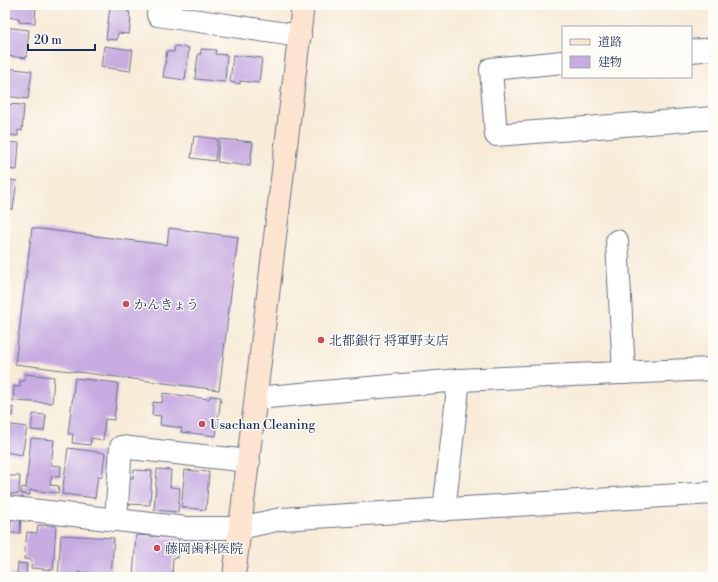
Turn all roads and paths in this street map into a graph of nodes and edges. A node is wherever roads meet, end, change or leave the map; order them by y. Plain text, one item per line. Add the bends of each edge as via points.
1 (159, 5) edge
2 (303, 5) edge
3 (300, 36) junction
4 (713, 49) edge
5 (692, 51) edge
6 (562, 62) edge
7 (713, 118) edge
8 (617, 241) dead end
9 (713, 369) edge
10 (624, 373) junction
11 (459, 380) junction
12 (256, 398) junction
13 (249, 461) junction
14 (713, 493) edge
15 (5, 507) edge
16 (444, 510) junction
17 (116, 520) junction
18 (240, 528) junction
19 (234, 577) edge

1 - 3 street via 158,15
2 - 3 street
3 - 12 street
4 - 5 street
6 - 7 street via 491,69 496,135
8 - 10 street
9 - 10 street
10 - 11 street
11 - 12 street
11 - 16 street
12 - 13 street
13 - 17 street via 121,447
13 - 18 street
14 - 16 street
15 - 17 street
16 - 18 street via 282,519
17 - 18 street via 186,528
18 - 19 street

